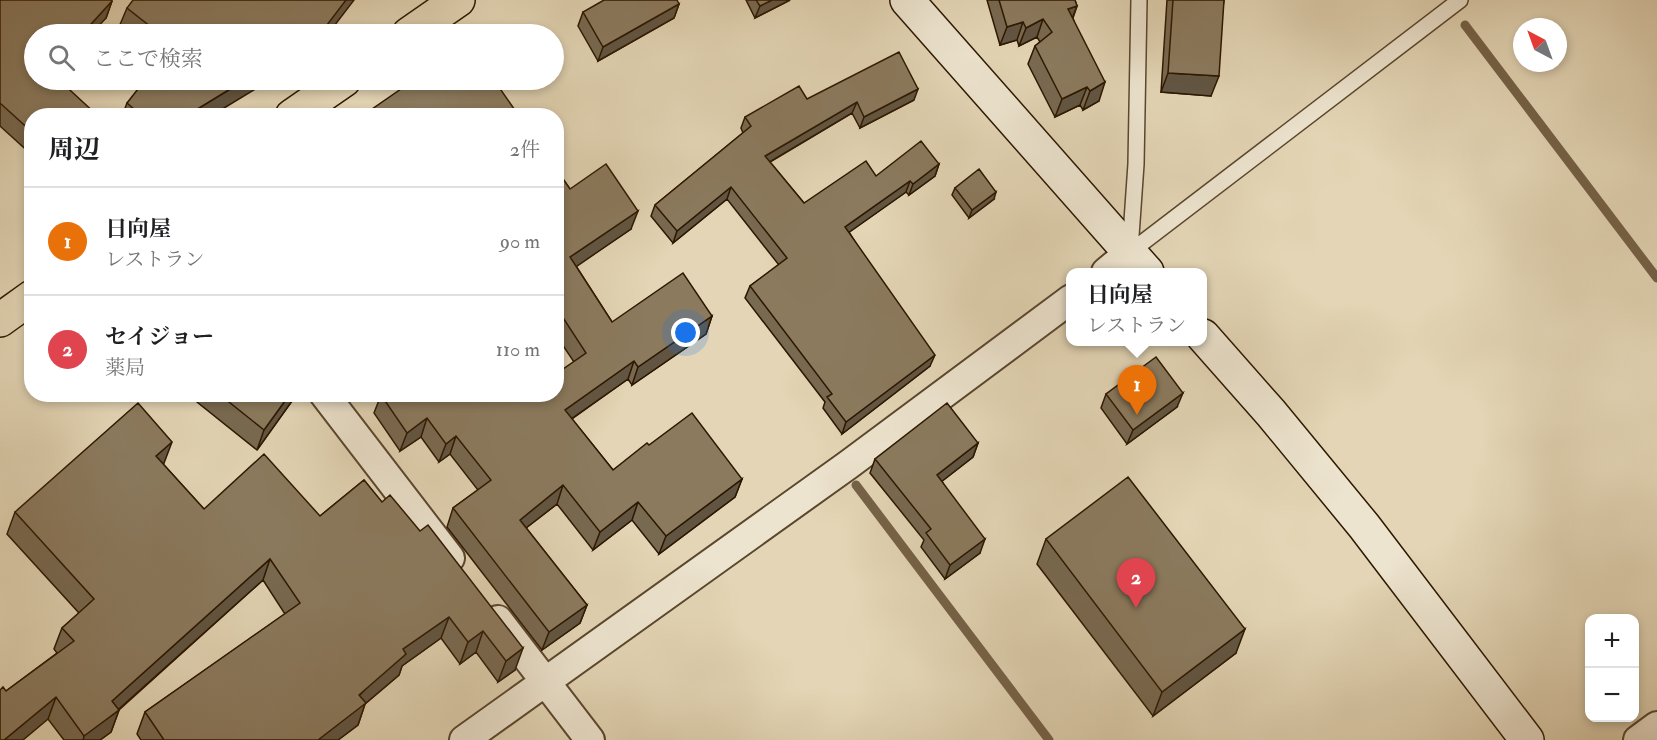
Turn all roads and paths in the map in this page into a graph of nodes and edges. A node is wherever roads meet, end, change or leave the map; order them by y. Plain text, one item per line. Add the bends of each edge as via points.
1 (458, 0) edge
2 (907, 0) edge
3 (1139, 0) edge
4 (1460, 0) edge
5 (423, 24) edge
6 (330, 90) edge
7 (304, 108) edge
8 (1127, 266) edge
9 (24, 303) edge
10 (1066, 303) edge
11 (0, 320) edge
12 (1207, 341) edge
13 (330, 402) edge
14 (546, 682) junction
15 (1657, 726) edge
16 (464, 740) edge
17 (590, 740) edge
18 (1527, 740) edge
19 (1638, 740) edge

1 - 5 main road
2 - 8 street
3 - 8 lane via 1136,164
4 - 8 lane
6 - 7 main road
9 - 11 main road
10 - 14 street
12 - 18 street via 1364,525
13 - 14 street
14 - 16 street
14 - 17 street
15 - 19 street

